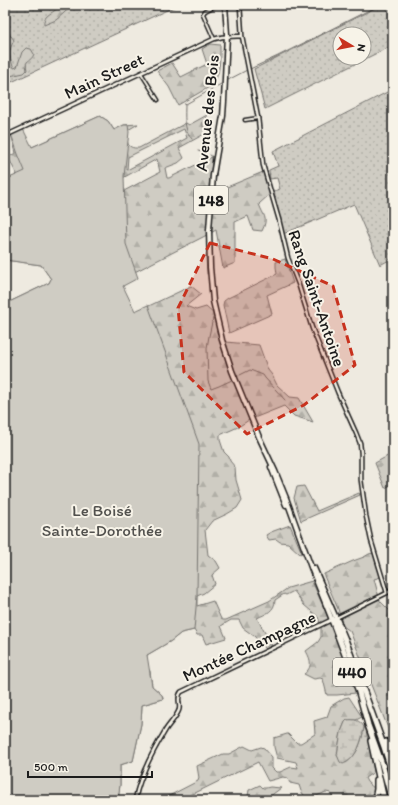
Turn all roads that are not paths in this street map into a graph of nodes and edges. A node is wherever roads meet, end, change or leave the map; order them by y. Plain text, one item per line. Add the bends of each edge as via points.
1 (216, 5) edge
2 (225, 5) edge
3 (240, 5) edge
4 (211, 6) edge
5 (227, 36) junction
6 (242, 36) junction
7 (214, 39) junction
8 (141, 73) junction
9 (158, 100) dead end
10 (258, 118) junction
11 (245, 120) dead end
12 (5, 136) edge
13 (393, 590) edge
14 (387, 593) junction
15 (334, 619) junction
16 (368, 724) junction
17 (390, 757) edge
18 (375, 759) junction
19 (393, 770) edge
20 (393, 775) edge
21 (134, 800) edge
22 (375, 800) edge
23 (384, 800) edge
24 (392, 800) edge

1 - 4 street
2 - 5 main road, Avenue des Bois / 148
3 - 6 street, Rang Saint-Antoine
4 - 7 street via 203,14
5 - 6 street, Main Street
5 - 7 street, Main Street
5 - 15 main road, Avenue des Bois / 148 via 224,109 212,181 209,240 213,297 228,358 274,478 321,582
6 - 10 street, Rang Saint-Antoine
7 - 8 street, Main Street
8 - 9 street
8 - 12 street, Main Street
10 - 11 street
10 - 14 street, Rang Saint-Antoine via 263,165 288,258 312,328 360,443 361,480 366,516
13 - 14 street, Montée Champagne
14 - 15 street, Montée Champagne
15 - 16 highway, 440
15 - 17 highway, 440
15 - 21 street, Montée Champagne via 180,692 178,711 152,754
16 - 18 highway
16 - 24 highway, 440
17 - 19 highway
17 - 20 highway
18 - 22 highway via 378,785
18 - 23 highway

